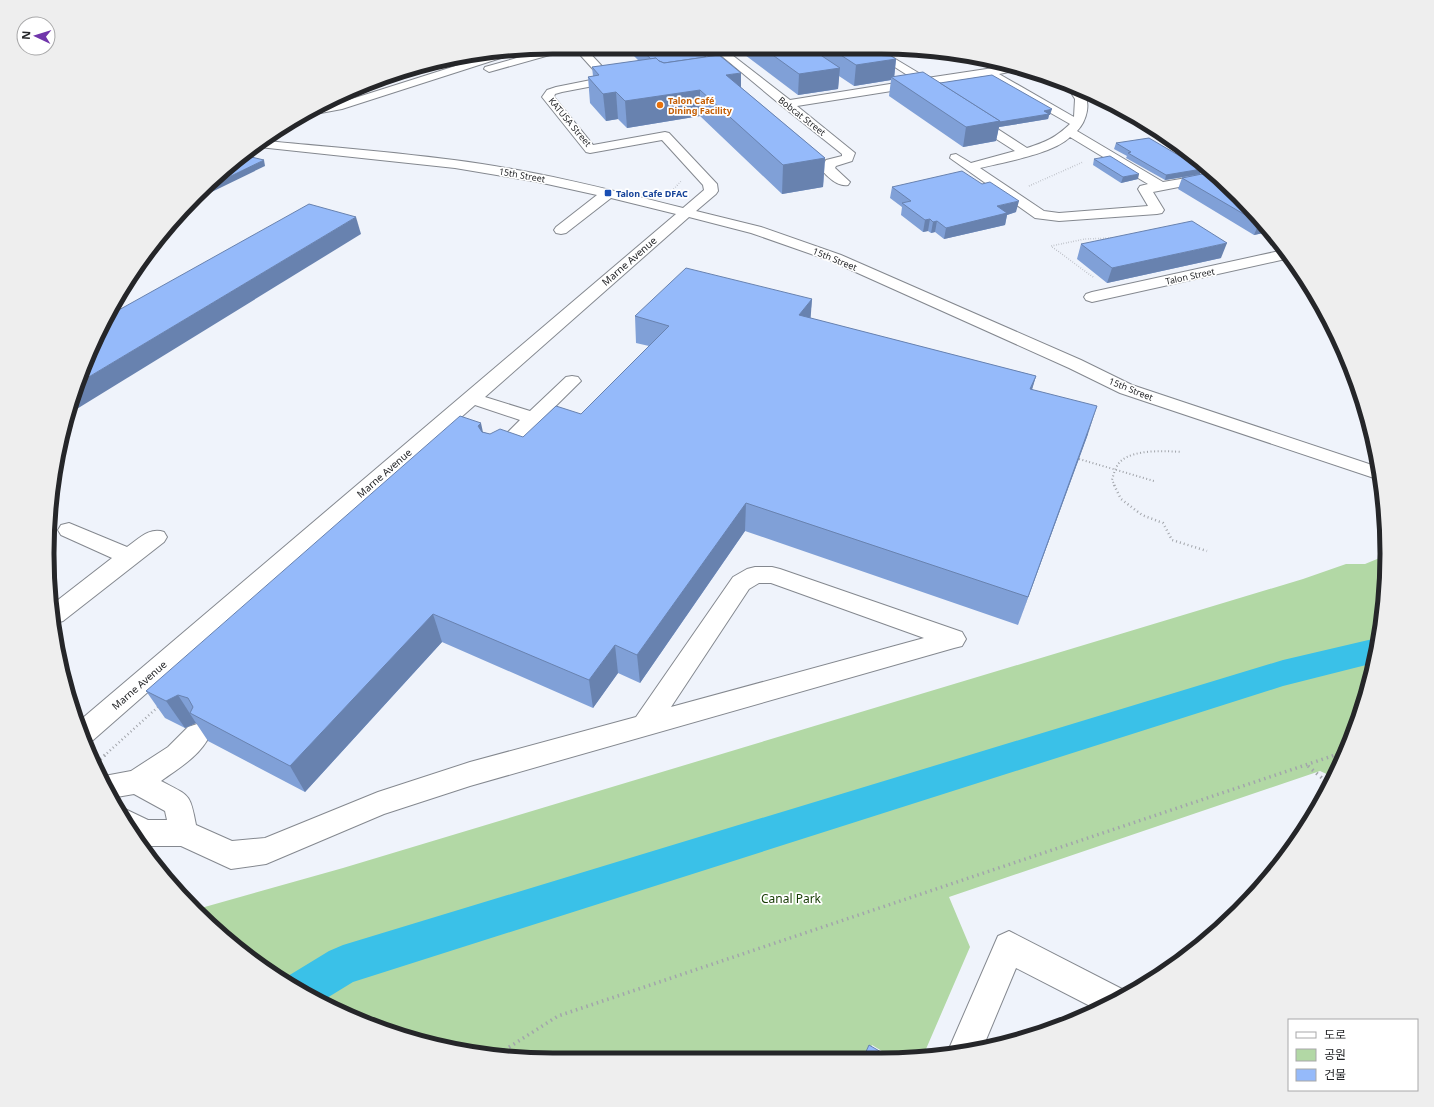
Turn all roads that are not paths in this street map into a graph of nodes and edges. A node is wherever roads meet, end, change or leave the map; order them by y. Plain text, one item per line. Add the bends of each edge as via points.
1 (542, 54) edge
2 (585, 54) edge
3 (724, 54) edge
4 (879, 54) edge
5 (492, 58) edge
6 (447, 66) edge
7 (455, 69) junction
8 (1005, 70) edge
9 (747, 72) junction
10 (988, 72) junction
11 (732, 74) edge
12 (448, 82) dead end
13 (842, 84) edge
14 (925, 85) junction
15 (854, 93) junction
16 (1080, 96) edge
17 (786, 104) junction
18 (328, 108) edge
19 (962, 111) edge
20 (1073, 127) junction
21 (267, 144) edge
22 (1025, 152) junction
23 (956, 158) dead end
24 (970, 166) junction
25 (1210, 178) edge
26 (843, 182) dead end
27 (1158, 186) junction
28 (608, 193) junction
29 (685, 213) junction
30 (561, 230) dead end
31 (1281, 255) edge
32 (1092, 297) dead end
33 (572, 381) dead end
34 (470, 398) junction
35 (533, 418) junction
36 (496, 454) edge
37 (1373, 472) edge
38 (69, 530) dead end
39 (156, 537) dead end
40 (129, 557) junction
41 (57, 613) edge
42 (645, 725) junction
43 (87, 730) edge
44 (197, 735) edge
45 (137, 782) junction
46 (112, 786) edge
47 (136, 828) edge
48 (183, 833) junction
49 (1107, 998) edge
50 (968, 1045) edge

1 - 12 street
2 - 29 street, KATUSA Street via 609,80 560,89 548,97 590,149 665,136 710,184 711,191
3 - 9 street, Bobcat Street
4 - 14 street
5 - 7 street
6 - 7 street
7 - 18 street
8 - 10 street
9 - 11 street
9 - 17 street, Bobcat Street
10 - 14 street
10 - 20 street
13 - 15 street
14 - 15 street
15 - 17 street
16 - 20 street via 1082,99 1080,116
17 - 26 street, Bobcat Street via 849,153 847,158 831,163 828,169
19 - 22 street
20 - 22 street via 1061,139
20 - 27 street via 1104,152
21 - 28 street, 15th Street via 455,164
22 - 24 street
23 - 24 street
24 - 27 street via 1040,215 1059,218 1157,210 1145,188
25 - 27 street
28 - 29 street, 15th Street
28 - 30 street
29 - 34 street, Marne Avenue
29 - 37 street, 15th Street via 756,230 836,258 1126,389
31 - 32 street, Talon Street
33 - 35 street
34 - 35 street
34 - 43 street, Marne Avenue
35 - 36 street
38 - 40 street
39 - 40 street
40 - 41 street
42 - 42 street via 858,665 954,639 772,575 755,575 741,583
42 - 48 street via 470,774 378,804 266,851 231,855
44 - 45 street via 177,755
45 - 46 street
45 - 48 street via 178,804
47 - 48 street via 145,833
49 - 50 street via 1009,947

